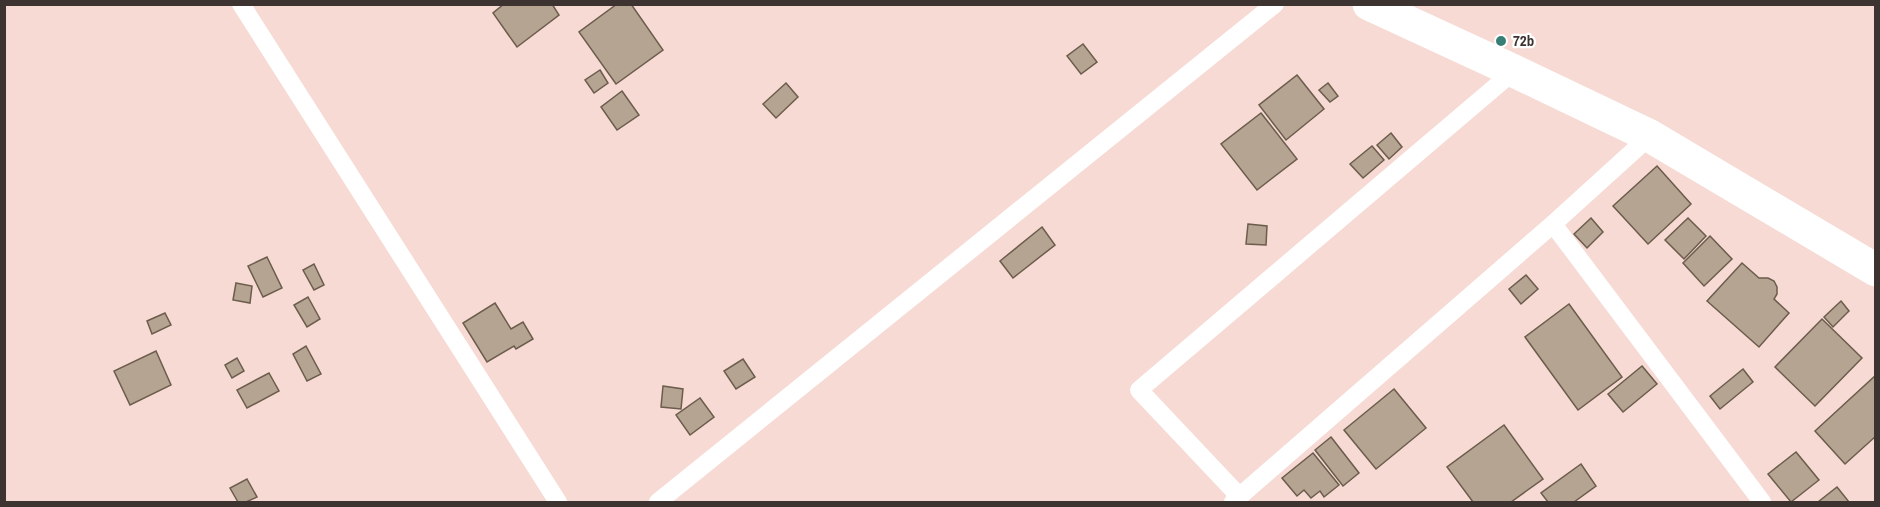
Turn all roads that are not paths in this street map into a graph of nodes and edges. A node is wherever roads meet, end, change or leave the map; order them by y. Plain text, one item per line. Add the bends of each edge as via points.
1 (241, 4) edge
2 (1275, 4) edge
3 (1369, 4) edge
4 (1514, 71) junction
5 (1650, 136) junction
6 (1553, 224) junction
7 (1875, 270) edge
8 (1237, 500) edge
9 (558, 502) edge
10 (658, 502) edge
11 (1762, 502) edge

1 - 9 lane
2 - 10 lane
3 - 4 street
4 - 5 street
4 - 8 lane via 1139,390
5 - 6 lane
5 - 7 street
6 - 8 lane
6 - 11 lane

